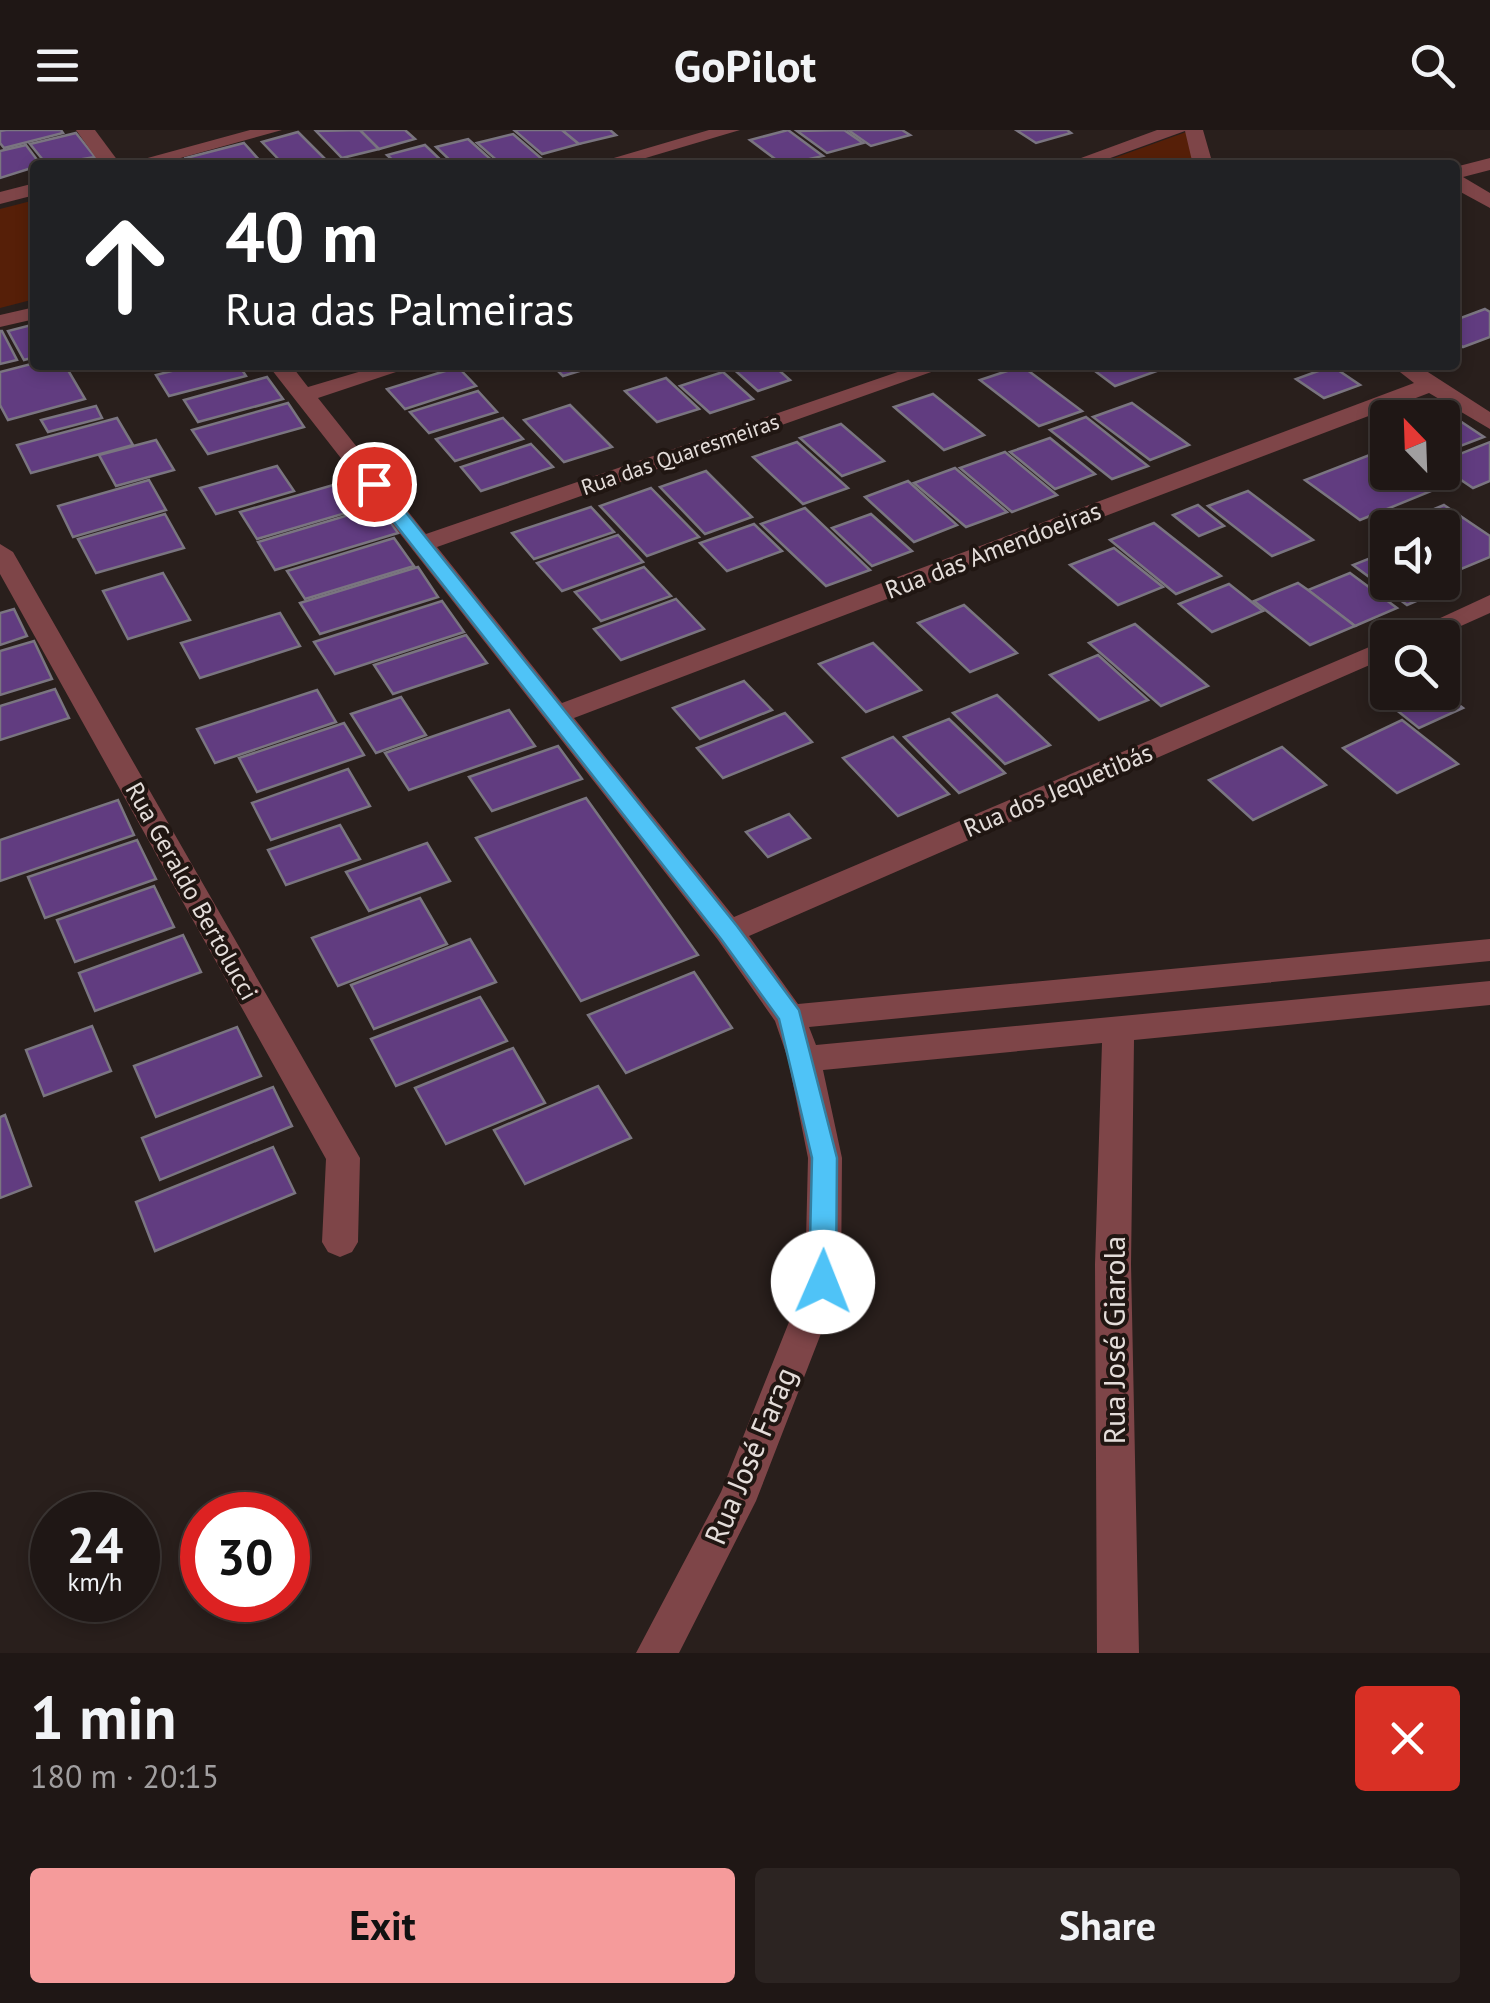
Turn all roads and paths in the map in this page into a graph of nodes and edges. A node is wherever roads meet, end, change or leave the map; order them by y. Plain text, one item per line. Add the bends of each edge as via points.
1 (85, 130) edge
2 (273, 130) edge
3 (731, 130) edge
4 (1176, 130) edge
5 (1194, 130) edge
6 (107, 160) edge
7 (152, 160) edge
8 (619, 160) edge
9 (1095, 160) edge
10 (1202, 160) edge
11 (1490, 164) edge
12 (1460, 174) edge
13 (1460, 180) edge
14 (30, 190) edge
15 (0, 198) edge
16 (1490, 202) edge
17 (30, 314) edge
18 (0, 322) edge
19 (283, 370) edge
20 (389, 370) edge
21 (925, 370) edge
22 (1410, 370) edge
23 (1431, 384) junction
24 (305, 395) junction
25 (1490, 422) edge
26 (420, 544) junction
27 (0, 552) edge
28 (1490, 603) edge
29 (1451, 620) edge
30 (1370, 655) edge
31 (556, 716) junction
32 (729, 932) junction
33 (1490, 950) edge
34 (1490, 993) edge
35 (790, 1017) junction
36 (1118, 1027) junction
37 (804, 1059) junction
38 (340, 1242) dead end
39 (656, 1653) edge
40 (1118, 1653) edge

1 - 6 street
2 - 7 street
3 - 8 street
4 - 9 street
5 - 10 street
11 - 12 street
13 - 16 street
14 - 15 street
17 - 18 street
19 - 24 street, Rua José Farag
20 - 24 street
21 - 26 street, Rua das Quaresmeiras
22 - 23 street
23 - 25 street
23 - 31 street, Rua das Amendoeiras
24 - 26 street, Rua José Farag
26 - 31 street, Rua José Farag
27 - 38 street, Rua Geraldo Bertolucci via 343,1158
28 - 29 street
30 - 32 street, Rua dos Jequetibás
31 - 32 street, Rua José Farag
32 - 35 street, Rua José Farag
33 - 35 street
34 - 36 street
35 - 37 street, Rua José Farag
36 - 37 street
36 - 40 street, Rua José Giarola
37 - 39 street, Rua José Farag via 824,1158 823,1282 737,1501

